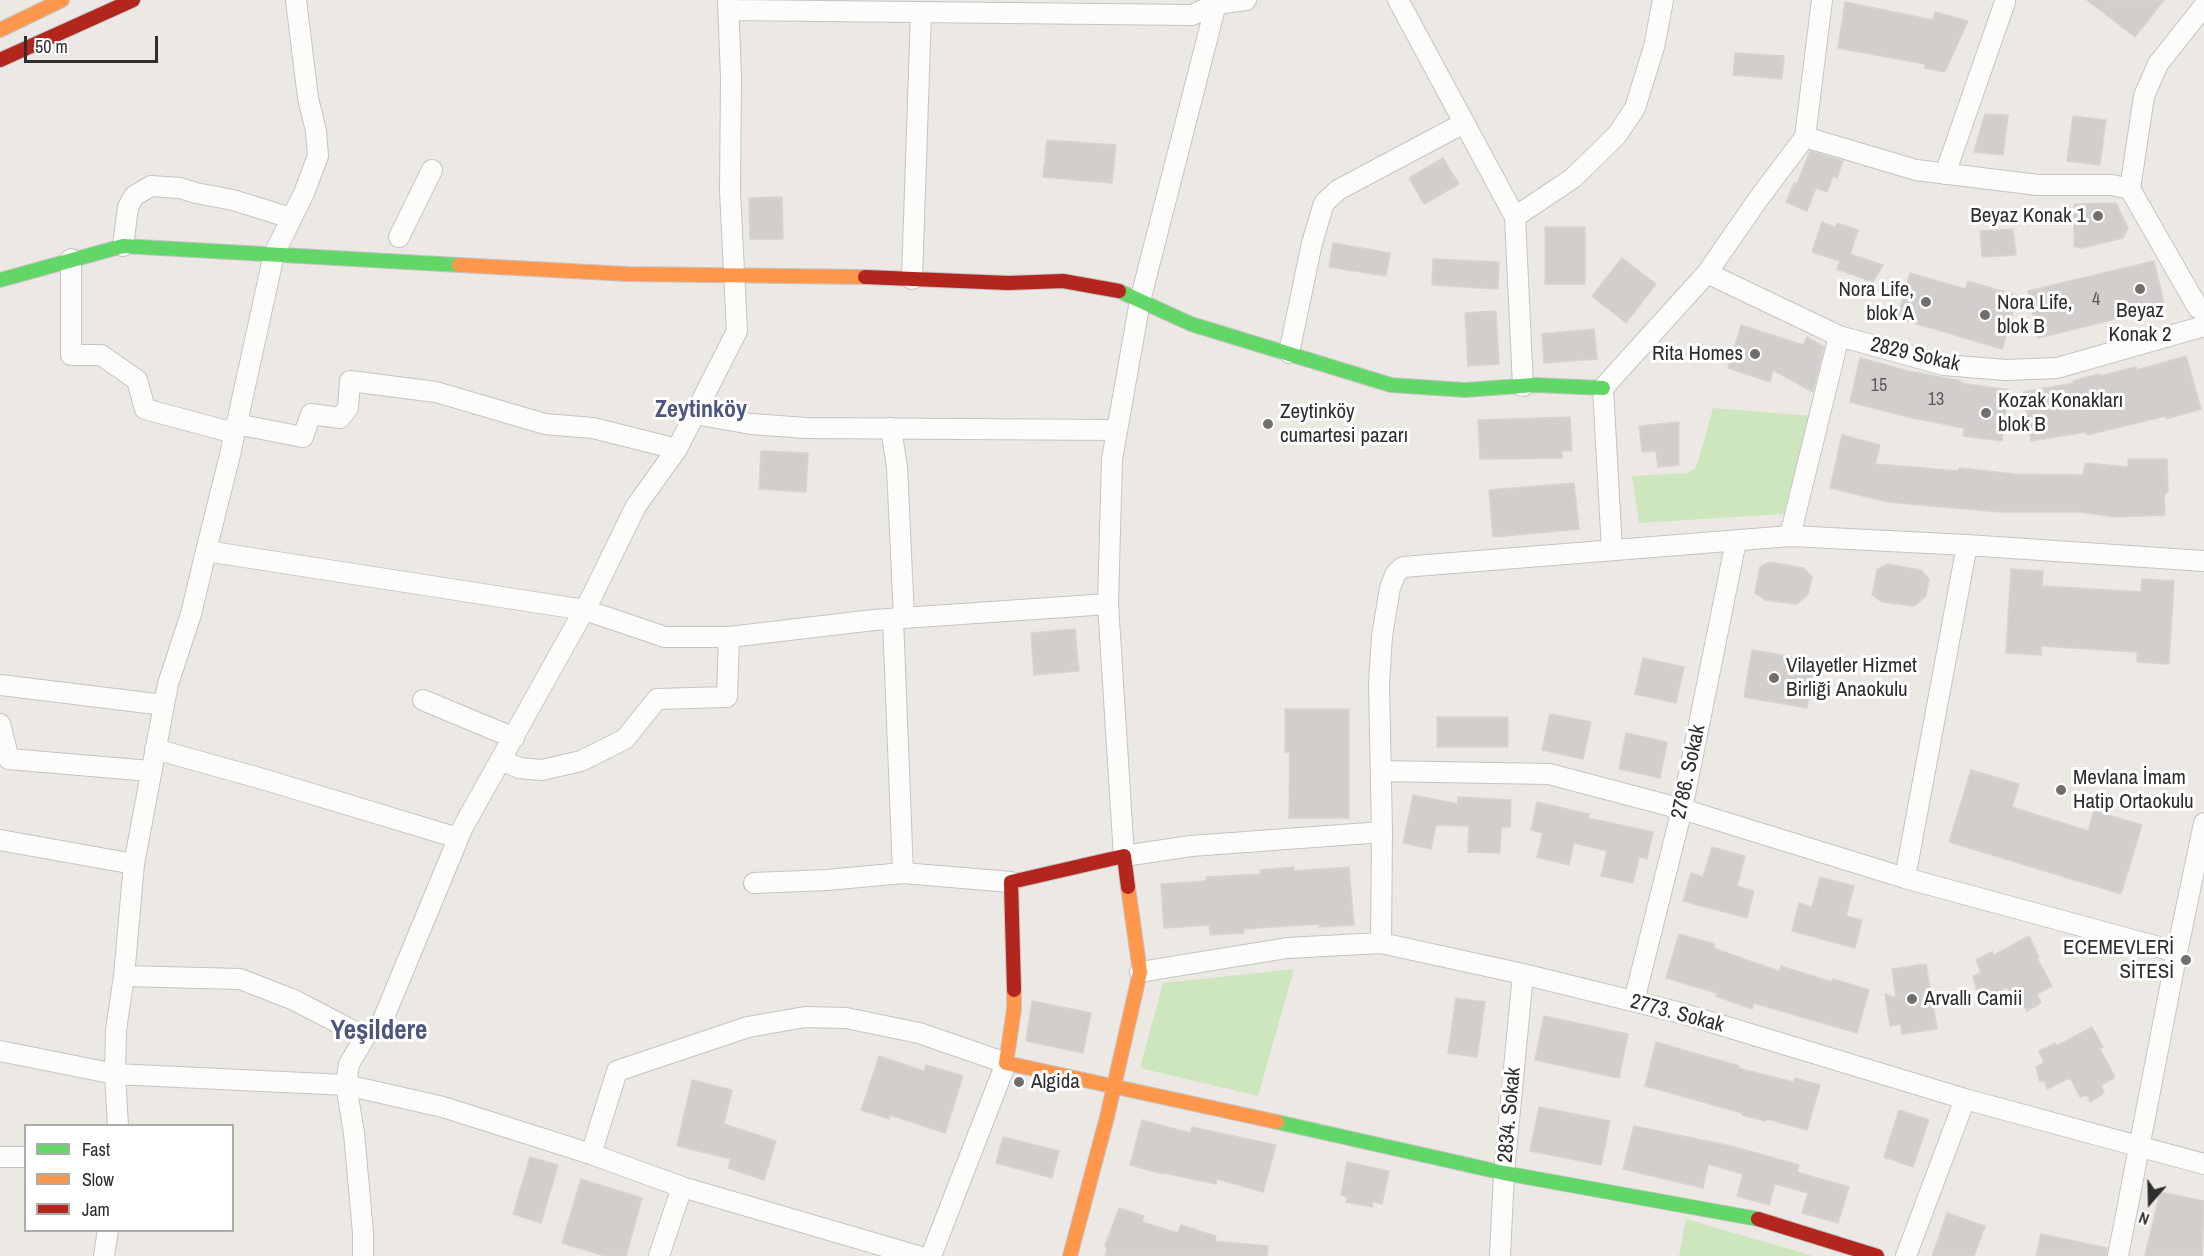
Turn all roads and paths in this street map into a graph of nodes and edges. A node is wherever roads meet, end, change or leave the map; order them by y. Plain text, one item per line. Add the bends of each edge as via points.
1 (62, 0) edge
2 (133, 0) edge
3 (296, 0) edge
4 (1246, 0) edge
5 (1398, 0) edge
6 (1663, 0) edge
7 (1822, 0) edge
8 (2002, 1) edge
9 (1217, 2) edge
10 (728, 5) edge
11 (2204, 6) edge
12 (921, 12) junction
13 (0, 30) edge
14 (0, 60) edge
15 (1464, 123) junction
16 (1805, 137) junction
17 (432, 170) dead end
18 (1945, 174) junction
19 (2130, 189) junction
20 (1515, 217) junction
21 (291, 218) junction
22 (399, 237) dead end
23 (123, 246) junction
24 (274, 254) junction
25 (71, 259) junction
26 (1707, 273) junction
27 (734, 276) junction
28 (912, 279) junction
29 (0, 280) edge
30 (1140, 301) junction
31 (2204, 310) edge
32 (2204, 326) edge
33 (1839, 336) junction
34 (1289, 353) junction
35 (1523, 386) junction
36 (1603, 388) junction
37 (695, 414) junction
38 (235, 428) junction
39 (891, 428) junction
40 (1117, 430) junction
41 (677, 449) junction
42 (1790, 536) junction
43 (1736, 541) junction
44 (1967, 545) junction
45 (1612, 550) junction
46 (206, 551) junction
47 (2204, 561) edge
48 (1108, 604) junction
49 (585, 610) junction
50 (899, 619) junction
51 (729, 637) junction
52 (0, 686) edge
53 (423, 700) dead end
54 (164, 705) junction
55 (0, 724) edge
56 (514, 738) junction
57 (155, 749) junction
58 (501, 760) junction
59 (150, 771) junction
60 (1381, 771) junction
61 (1682, 809) junction
62 (2204, 823) edge
63 (1382, 832) junction
64 (458, 838) junction
65 (0, 840) edge
66 (1124, 856) junction
67 (134, 864) junction
68 (903, 873) junction
69 (1905, 878) junction
70 (1011, 882) junction
71 (754, 883) dead end
72 (1381, 943) junction
73 (2177, 952) junction
74 (1140, 972) junction
75 (1523, 974) junction
76 (124, 976) junction
77 (1634, 1002) junction
78 (365, 1037) junction
79 (0, 1051) edge
80 (1006, 1063) junction
81 (115, 1074) junction
82 (346, 1085) junction
83 (1114, 1085) junction
84 (1965, 1099) junction
85 (118, 1124) edge
86 (2139, 1148) junction
87 (591, 1154) junction
88 (0, 1157) edge
89 (24, 1157) edge
90 (2204, 1164) edge
91 (1504, 1173) junction
92 (682, 1187) junction
93 (108, 1232) edge
94 (104, 1256) edge
95 (363, 1256) edge
96 (659, 1256) edge
97 (918, 1256) edge
98 (931, 1256) edge
99 (1070, 1256) edge
100 (1500, 1256) edge
101 (1877, 1256) edge
102 (1906, 1256) edge
103 (2118, 1256) edge

1 - 13 street
2 - 14 street
3 - 21 street via 318,156
4 - 9 street
5 - 15 street
6 - 20 street via 1654,47 1635,108 1617,135 1573,178
7 - 16 street
8 - 18 street
9 - 12 street via 1192,15
9 - 30 street
10 - 12 street
10 - 27 street
11 - 19 street via 2158,64 2144,96
12 - 28 street
15 - 20 street
15 - 34 street via 1338,190 1324,203
16 - 18 street via 1916,170
16 - 26 street
17 - 22 street
18 - 19 street via 2038,184 2112,184
19 - 31 street via 2198,308
20 - 35 street
21 - 23 street via 233,200 151,186 134,196 128,207
21 - 24 street
23 - 24 street
23 - 25 street
24 - 27 street via 627,274
24 - 38 street
25 - 29 street
25 - 38 street via 71,355 101,355 137,380 145,409
26 - 33 street, 2829 Sokak
26 - 36 street
27 - 28 street
27 - 37 street via 737,331
28 - 30 street via 1063,281 1116,290
30 - 34 street via 1191,324
30 - 40 street
32 - 33 street, 2829 Sokak via 2058,368 2006,370 1944,365
33 - 42 street
34 - 35 street via 1391,385 1465,390
35 - 36 street
36 - 45 street
37 - 39 street via 806,428
37 - 41 street
38 - 41 street via 303,437 311,414 340,418 348,408 350,381 436,392 545,424 593,428
38 - 46 street
39 - 40 street
39 - 50 street via 897,467
40 - 48 street via 1112,459
41 - 49 street via 636,506
42 - 43 street
42 - 44 street
43 - 45 street
43 - 61 street, 2786. Sokak
44 - 47 street
44 - 69 street
45 - 60 street via 1403,567 1396,573 1382,636
46 - 49 street
46 - 54 street
48 - 50 street
48 - 66 street
49 - 51 street via 665,637
49 - 56 street
50 - 51 street
50 - 68 street
51 - 58 street via 727,697 657,699 625,739 581,761 542,770 519,768
52 - 54 street
53 - 56 street
54 - 57 street
55 - 59 street via 9,759
56 - 58 street
57 - 59 street
57 - 64 street
58 - 64 street
59 - 67 street
60 - 61 street via 1549,774
60 - 63 street
61 - 69 street
61 - 77 street, 2786. Sokak
62 - 73 street
63 - 66 street via 1191,846
63 - 72 street
64 - 78 street via 382,1022
65 - 67 street
66 - 70 street
66 - 74 street
67 - 76 street
68 - 70 street
68 - 71 street
69 - 73 street
70 - 80 street via 1014,1009
72 - 74 street, 2773. Sokak via 1287,948
72 - 75 street, 2773. Sokak
73 - 86 street
74 - 83 street
75 - 77 street, 2773. Sokak
75 - 91 street, 2834. Sokak
76 - 78 street via 240,979 294,1000
76 - 81 street via 116,1030
77 - 84 street, 2773. Sokak
78 - 82 street via 350,1064
79 - 81 street
80 - 83 street
80 - 87 street via 919,1033 846,1018 805,1017 748,1027 617,1071
80 - 98 street
81 - 82 street
81 - 85 street
82 - 87 street via 443,1107
82 - 95 street via 354,1133
83 - 91 street
83 - 99 street
84 - 86 street, 2773. Sokak
84 - 102 street
86 - 90 street, 2773. Sokak
86 - 103 street
87 - 92 street
88 - 89 street
91 - 100 street, 2834. Sokak
91 - 101 street via 1747,1215
92 - 96 street
92 - 97 street
93 - 94 street

